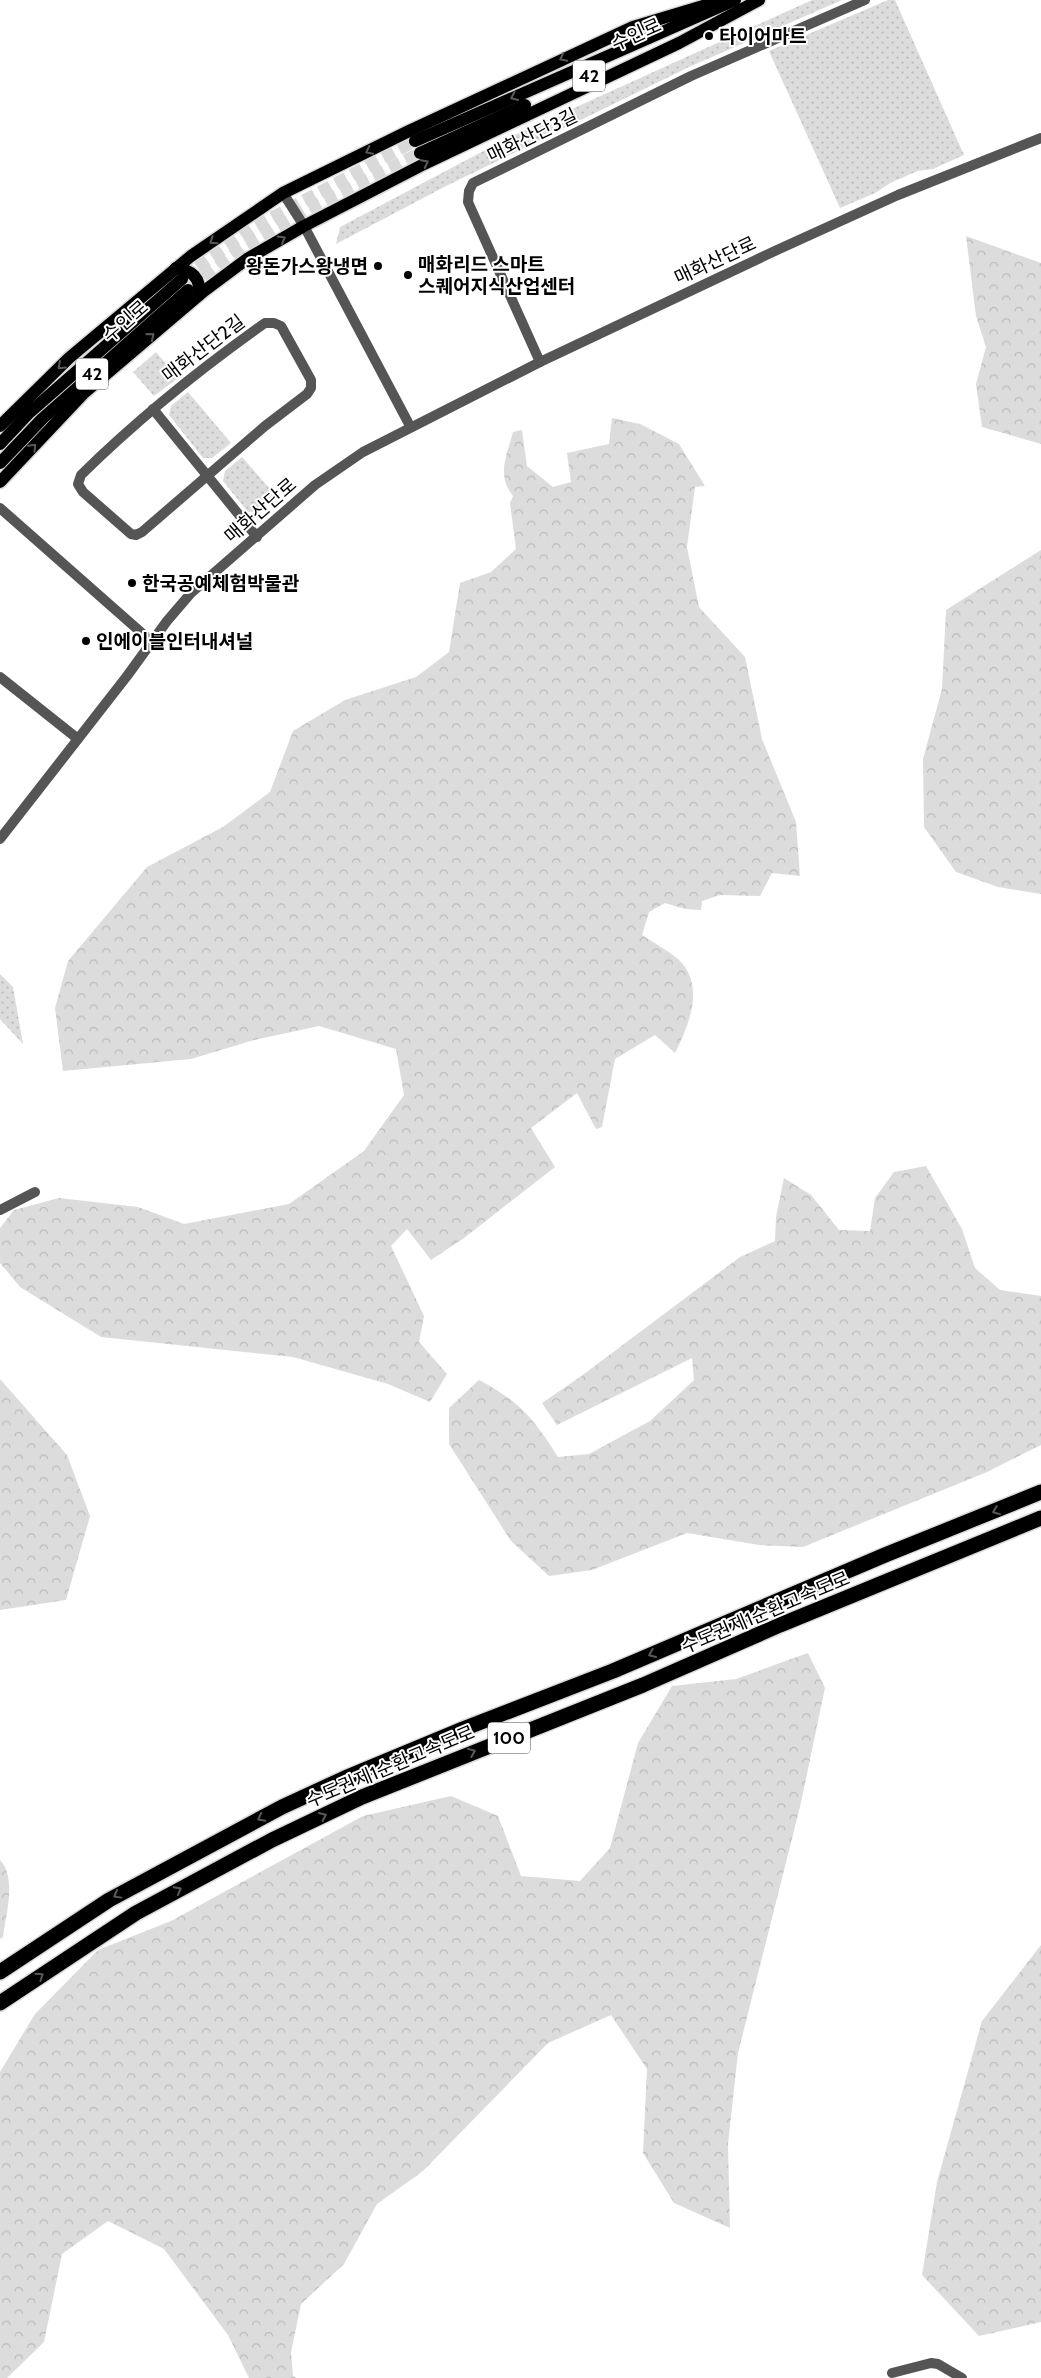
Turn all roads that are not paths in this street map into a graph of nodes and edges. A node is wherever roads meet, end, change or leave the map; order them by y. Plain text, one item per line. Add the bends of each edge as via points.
1 (723, 0) edge
2 (735, 0) edge
3 (759, 0) edge
4 (865, 0) edge
5 (1041, 138) edge
6 (415, 141) tunnel mouth
7 (420, 153) tunnel mouth
8 (283, 193) junction
9 (304, 226) junction
10 (186, 283) junction
11 (540, 362) junction
12 (153, 409) junction
13 (0, 426) edge
14 (410, 426) junction
15 (0, 444) edge
16 (0, 463) edge
17 (207, 477) junction
18 (0, 482) edge
19 (0, 508) edge
20 (257, 537) junction
21 (152, 642) junction
22 (0, 677) edge
23 (78, 739) junction
24 (0, 839) edge
25 (35, 1192) dead end
26 (0, 1210) edge
27 (1041, 1492) edge
28 (1041, 1518) edge
29 (0, 1972) edge
30 (0, 2003) edge
31 (892, 2373) dead end
32 (962, 2378) edge

1 -> 8 main road via 633,27
2 -> 6 main road, 수인로 / 42
3 - 7 main road, 수인로 / 42
9 -> 3 main road via 483,135 679,43
4 - 11 street, 매화산단3길 via 691,76 473,183 468,202
5 - 11 street, 매화산단로 via 898,195
8 - 9 street
8 -> 10 main road
10 -> 9 main road via 247,259
9 - 14 street
10 -> 13 main road via 69,358
10 - 15 main road, 수인로 / 42 via 29,413
10 - 16 main road, 수인로 / 42 via 42,418
18 -> 10 main road
11 - 14 street, 매화산단로
12 - 17 street
12 - 17 street, 매화산단2길 via 81,475 78,484 83,492 136,535
12 - 17 street, 매화산단2길 via 208,363 265,323 281,326 311,380 311,388
14 - 20 street, 매화산단로 via 363,452 315,485
17 - 20 street
19 - 21 street
20 - 21 street, 매화산단로 via 192,592
21 - 23 street, 매화산단로
22 - 23 street
23 - 24 street, 매화산단로
25 - 26 street
27 -> 29 highway, 수도권제1순환고속도로 / 100 via 614,1671 463,1729 282,1807 108,1900
30 -> 28 highway, 수도권제1순환고속도로 / 100 via 136,1912 362,1797 643,1685
31 - 32 street via 931,2363

